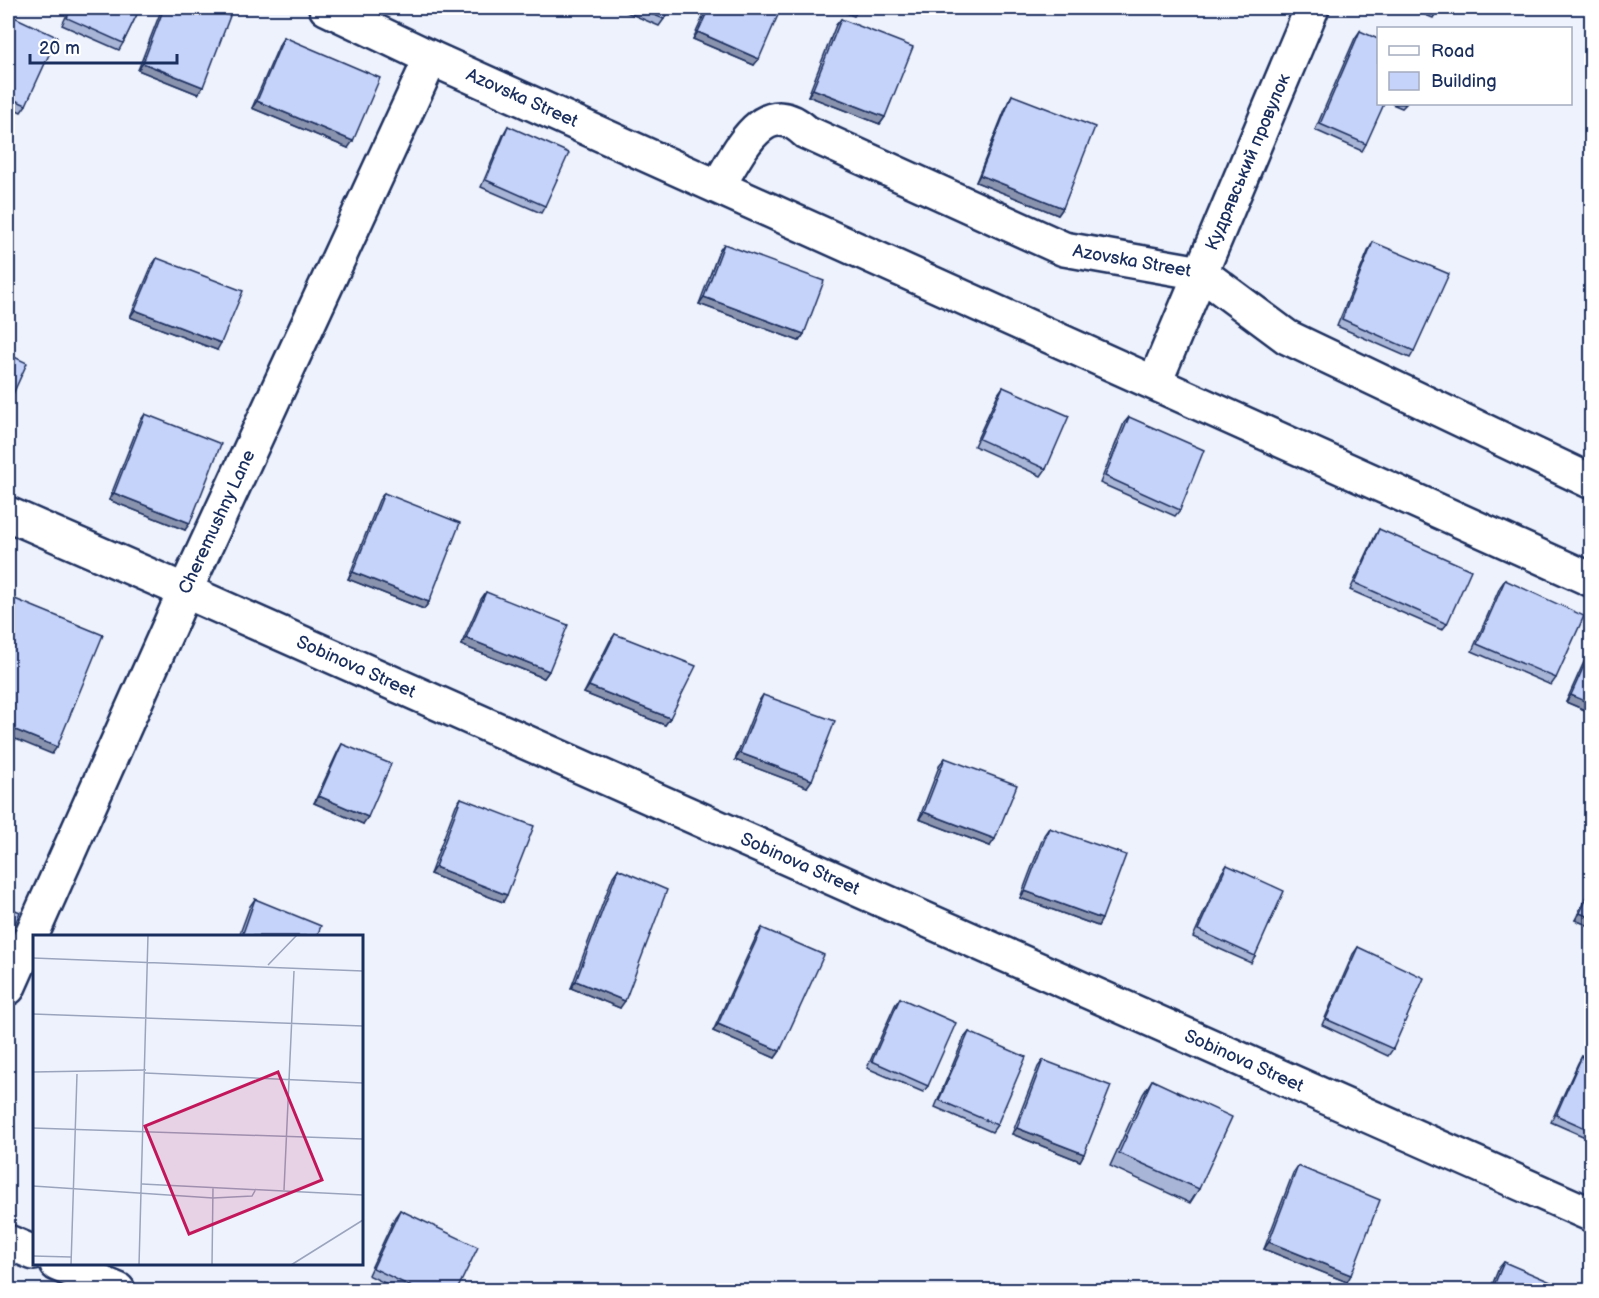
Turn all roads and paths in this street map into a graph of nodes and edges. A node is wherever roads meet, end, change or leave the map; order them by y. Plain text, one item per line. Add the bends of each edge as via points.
1 (326, 8) edge
2 (1312, 8) edge
3 (431, 58) junction
4 (718, 186) junction
5 (1201, 273) junction
6 (1155, 382) junction
7 (1592, 482) edge
8 (8, 514) edge
9 (1592, 580) edge
10 (185, 591) junction
11 (8, 988) edge
12 (1592, 1215) edge
13 (8, 1242) edge
14 (33, 1253) edge
15 (62, 1265) edge
16 (118, 1290) edge

1 - 3 street, Azovska Street
2 - 5 street, Кудрявський провулок
3 - 4 street, Azovska Street
3 - 10 street, Cheremushny Lane
4 - 5 street, Azovska Street via 754,130 764,122 787,119 806,132 1064,249
4 - 6 street, Azovska Street
5 - 6 street, Кудрявський провулок
5 - 7 street, Azovska Street via 1287,337
6 - 9 street, Azovska Street
8 - 10 street, Sobinova Street
10 - 11 street, Cheremushny Lane
10 - 12 street, Sobinova Street
13 - 14 street
15 - 16 street

